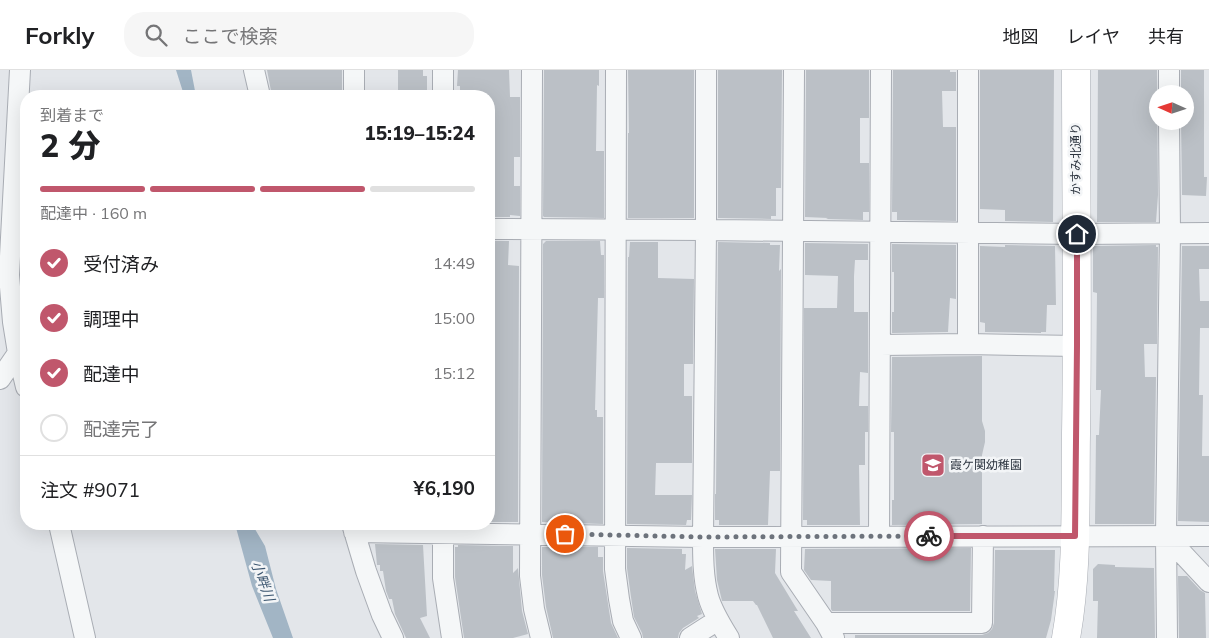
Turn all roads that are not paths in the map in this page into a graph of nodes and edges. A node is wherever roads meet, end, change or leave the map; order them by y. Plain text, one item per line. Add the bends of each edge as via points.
1 (20, 70) edge
2 (254, 70) edge
3 (354, 70) edge
4 (443, 70) edge
5 (532, 70) edge
6 (616, 70) edge
7 (706, 70) edge
8 (794, 70) edge
9 (881, 70) edge
10 (968, 70) edge
11 (1076, 70) edge
12 (1169, 70) edge
13 (1169, 85) edge
14 (259, 90) edge
15 (354, 90) edge
16 (443, 90) edge
17 (1169, 130) edge
18 (495, 229) edge
19 (532, 230) junction
20 (616, 230) junction
21 (706, 230) junction
22 (793, 232) junction
23 (880, 232) junction
24 (1170, 233) junction
25 (1209, 233) edge
26 (968, 234) junction
27 (1077, 234) junction
28 (4, 275) edge
29 (968, 344) junction
30 (880, 345) junction
31 (1077, 346) junction
32 (18, 352) junction
33 (20, 361) edge
34 (0, 379) edge
35 (60, 530) edge
36 (354, 530) edge
37 (443, 530) edge
38 (472, 530) edge
39 (531, 534) junction
40 (615, 535) junction
41 (879, 536) junction
42 (983, 536) junction
43 (1075, 536) junction
44 (1166, 536) junction
45 (1209, 536) edge
46 (703, 537) junction
47 (790, 537) junction
48 (1209, 582) edge
49 (718, 620) junction
50 (830, 631) edge
51 (85, 638) edge
52 (393, 638) edge
53 (452, 638) edge
54 (541, 638) edge
55 (631, 638) edge
56 (690, 638) edge
57 (729, 638) edge
58 (1066, 638) edge
59 (1167, 638) edge

1 - 28 street
2 - 14 street
3 - 15 street
4 - 16 street
5 - 19 street
6 - 20 street
7 - 21 street
8 - 22 street
9 - 23 street
10 - 26 street
11 - 27 street, かすみ北通り
12 - 13 street
17 - 24 street
18 - 19 street
19 - 20 street
19 - 39 street
20 - 21 street
20 - 40 street
21 - 22 street
21 - 46 street
22 - 23 street
22 - 47 street
23 - 26 street
23 - 30 street
24 - 25 street
24 - 27 street
24 - 44 street
26 - 27 street
26 - 29 street
27 - 31 street, かすみ北通り
28 - 32 street
29 - 30 street
29 - 31 street
30 - 41 street
31 - 43 street, かすみ北通り
32 - 33 street
32 - 34 street
35 - 51 street
36 - 52 street
37 - 53 street via 443,578
38 - 39 street
39 - 40 street
39 - 54 street via 530,576
40 - 46 street
40 - 55 street via 619,599
41 - 42 street
41 - 47 street
42 - 43 street
42 - 50 street via 982,623
43 - 44 street
43 - 58 street, かすみ北通り via 1071,613
44 - 45 street
44 - 48 street
44 - 59 street
46 - 47 street
46 - 49 street via 708,596
47 - 50 street via 791,572
49 - 56 street
49 - 57 street

